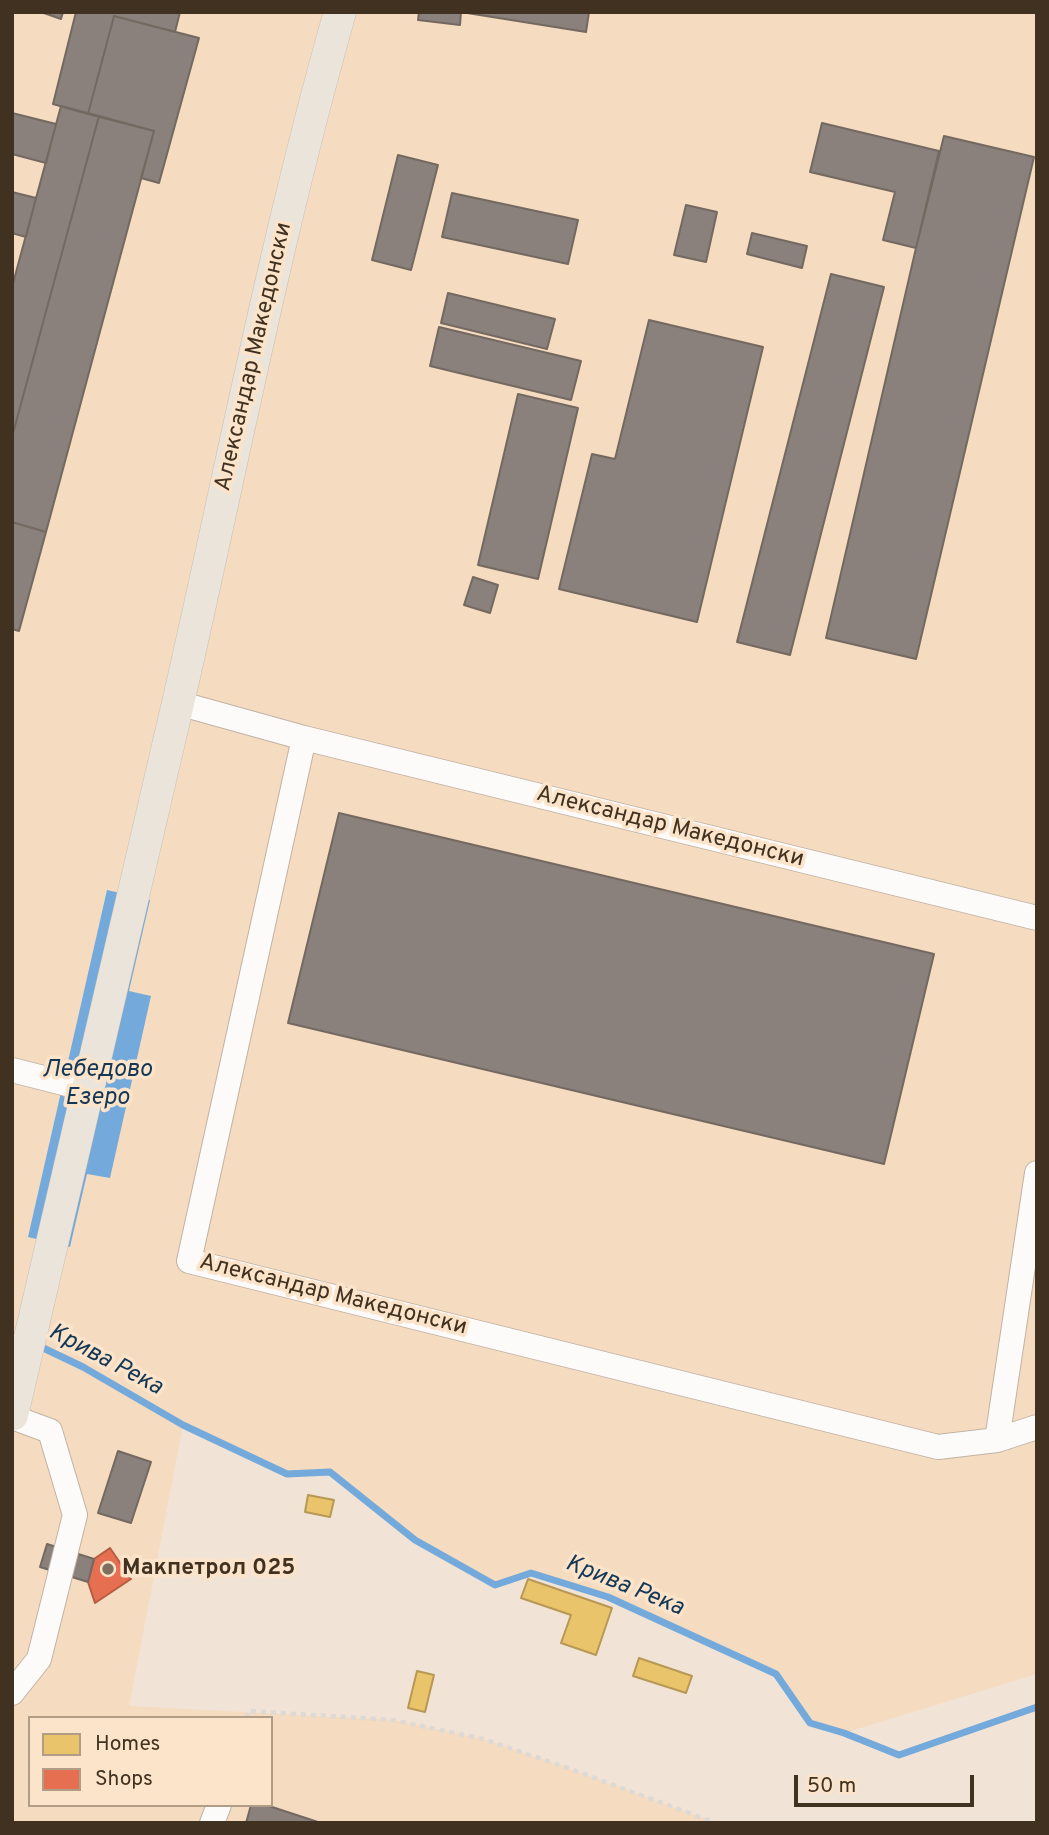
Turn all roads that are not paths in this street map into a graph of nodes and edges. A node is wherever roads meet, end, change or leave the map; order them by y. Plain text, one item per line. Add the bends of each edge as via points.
1 (340, 12) edge
2 (178, 703) junction
3 (304, 738) junction
4 (1037, 918) edge
5 (12, 1070) edge
6 (87, 1089) junction
7 (1037, 1173) edge
8 (12, 1416) edge
9 (1037, 1427) edge
10 (997, 1440) junction
11 (12, 1692) edge

1 - 2 main road, Александар Македонски via 260,327
2 - 3 lane, Александар Македонски
2 - 6 main road, Александар Македонски
3 - 4 lane, Александар Македонски
3 - 10 lane, Александар Македонски via 189,1261 938,1447
5 - 6 lane
6 - 8 main road, Александар Македонски
7 - 10 lane
8 - 11 lane via 50,1431 75,1515 39,1659
9 - 10 lane, Александар Македонски

